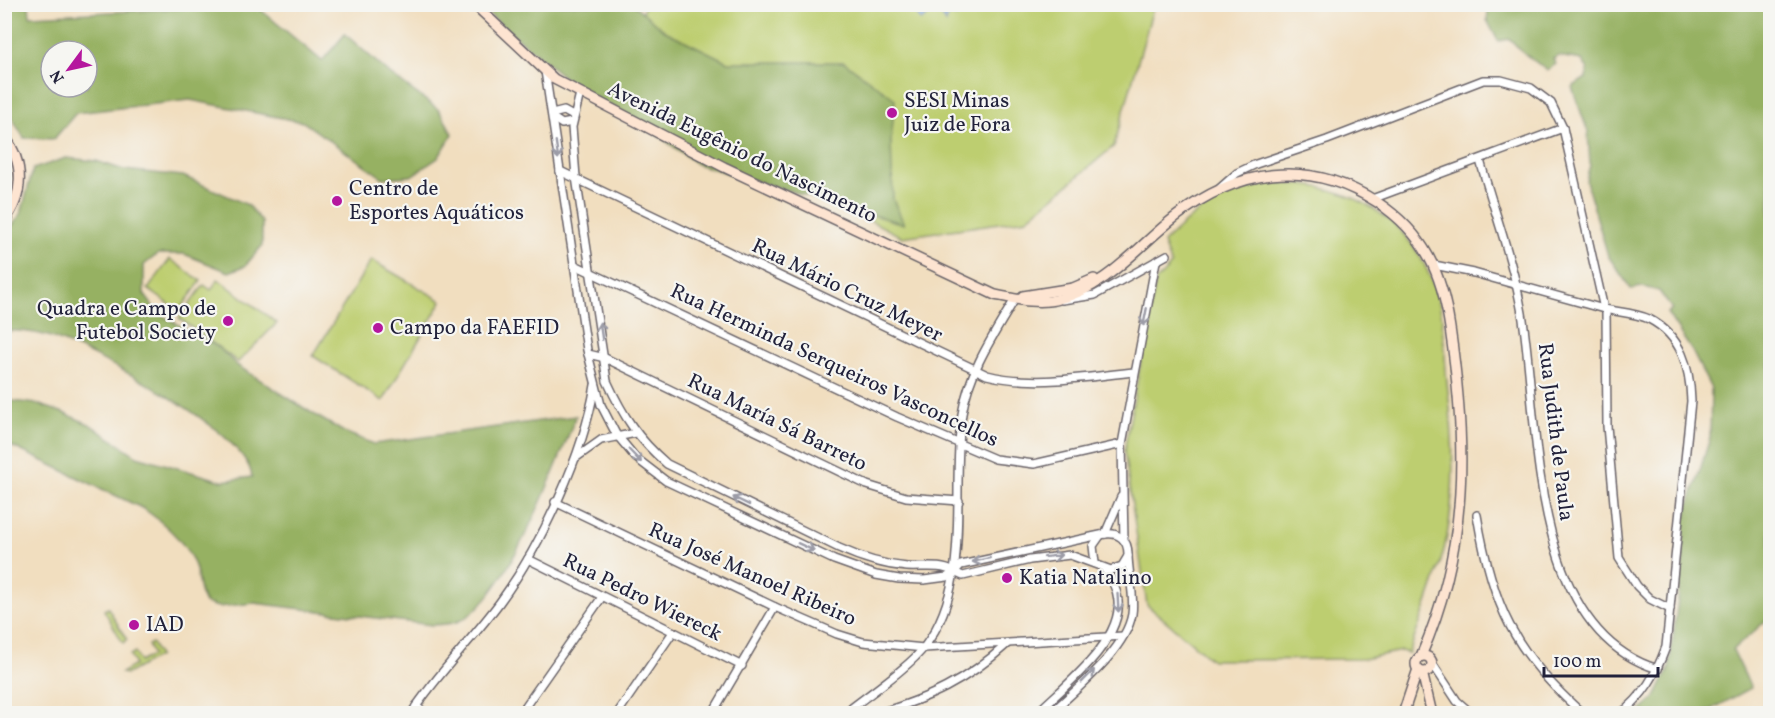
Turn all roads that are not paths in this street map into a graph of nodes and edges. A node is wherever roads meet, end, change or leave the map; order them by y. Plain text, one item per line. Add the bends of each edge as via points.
1 (474, 4) edge
2 (545, 71) junction
3 (580, 93) junction
4 (552, 116) junction
5 (573, 119) junction
6 (1563, 128) junction
7 (4, 136) edge
8 (1480, 160) junction
9 (560, 171) junction
10 (576, 177) junction
11 (1220, 188) junction
12 (1372, 199) junction
13 (4, 221) edge
14 (1136, 252) junction
15 (1167, 255) dead end
16 (1156, 261) junction
17 (574, 265) junction
18 (1434, 265) junction
19 (592, 272) junction
20 (1517, 286) junction
21 (1015, 298) junction
22 (1056, 300) junction
23 (1605, 309) junction
24 (588, 354) junction
25 (605, 358) junction
26 (973, 370) junction
27 (1134, 372) junction
28 (595, 382) junction
29 (636, 433) junction
30 (618, 437) junction
31 (1122, 444) junction
32 (959, 445) junction
33 (575, 458) junction
34 (697, 480) junction
35 (1123, 492) junction
36 (690, 493) junction
37 (959, 501) junction
38 (555, 502) junction
39 (1477, 515) dead end
40 (771, 516) junction
41 (765, 528) junction
42 (1102, 535) junction
43 (1124, 540) junction
44 (839, 548) junction
45 (1005, 555) junction
46 (1128, 556) junction
47 (528, 560) junction
48 (834, 560) junction
49 (1007, 564) junction
50 (1096, 564) junction
51 (1106, 570) junction
52 (954, 572) junction
53 (602, 597) junction
54 (775, 607) junction
55 (1670, 609) junction
56 (674, 632) junction
57 (1123, 636) junction
58 (1108, 637) junction
59 (1007, 644) junction
60 (924, 648) junction
61 (1426, 665) junction
62 (742, 666) junction
63 (1658, 669) junction
64 (1062, 688) junction
65 (1070, 694) junction
66 (416, 706) junction
67 (411, 714) edge
68 (426, 714) edge
69 (520, 714) edge
70 (617, 714) edge
71 (712, 714) edge
72 (844, 714) edge
73 (876, 714) edge
74 (1036, 714) edge
75 (1050, 714) edge
76 (1403, 714) edge
77 (1432, 714) edge
78 (1472, 714) edge
79 (1583, 714) edge
80 (1620, 714) edge

1 - 2 street, Avenida Eugênio do Nascimento
2 - 3 street, Avenida Eugênio do Nascimento
2 - 4 street
3 - 5 street
3 - 21 street, Avenida Eugênio do Nascimento via 922,261 995,295
4 - 5 street via 562,124
4 - 5 street via 564,111
4 -> 9 street
5 - 10 street
6 - 8 street
6 - 11 street via 1551,103 1531,88 1483,80 1256,164 1237,172
6 - 23 street
7 - 13 street via 14,151 20,184 17,201
8 - 12 street
8 - 20 street, Rua Judith de Paula
9 - 10 street, Rua Mário Cruz Meyer
9 - 17 street
10 - 19 street
10 - 26 street, Rua Mário Cruz Meyer
11 - 12 street, Avenida Eugênio do Nascimento via 1252,177 1293,173 1333,180
11 - 14 street, Avenida Eugênio do Nascimento via 1173,219
12 - 18 street, Avenida Eugênio do Nascimento via 1410,231
14 - 21 street, Avenida Eugênio do Nascimento via 1073,288
14 - 22 street, Avenida Eugênio do Nascimento via 1099,283
15 - 16 street
16 - 22 street via 1095,295
16 -> 27 street
17 - 19 street, Rua Herminda Serqueiros Vasconcellos
17 - 24 street
18 - 20 street
18 - 61 street, Avenida Eugênio do Nascimento via 1447,310 1458,386 1463,478 1452,559 1428,640
25 -> 19 street
19 - 32 street, Rua Herminda Serqueiros Vasconcellos
20 - 23 street
20 - 63 street, Rua Judith de Paula via 1546,505 1564,579 1579,607 1600,632 1640,664
21 - 22 street, Avenida Eugênio do Nascimento
21 - 26 street
23 - 55 street via 1607,426 1619,558 1650,599
23 - 55 street via 1647,318 1663,328 1681,347 1690,375 1691,401
24 - 25 street, Rua María Sá Barreto
24 - 28 street
25 - 29 street via 607,381
25 - 37 street, Rua María Sá Barreto via 867,485 906,497
26 - 27 street, Rua Mário Cruz Meyer via 1004,379 1046,381
26 - 32 street
27 - 31 street
28 - 30 street via 601,405
28 - 33 street
29 - 30 street
29 - 34 street via 667,464
30 - 33 street via 587,448
30 -> 36 street via 640,462
31 - 32 street, Rua Herminda Serqueiros Vasconcellos via 1034,464 995,459
31 - 35 street
32 - 37 street
33 - 38 street
34 - 36 street
40 -> 34 street
35 - 42 street
35 - 43 street
36 - 41 street
37 - 52 street
38 - 47 street
38 - 54 street, Rua José Manoel Ribeiro
39 - 79 street via 1491,580 1510,627 1535,667
40 - 41 street
40 - 44 street
41 -> 48 street
42 - 43 street via 1114,534
42 - 45 street
42 - 50 street via 1092,552
43 - 46 street
44 - 48 street
44 - 52 street via 888,564 944,566
45 - 49 street
45 -> 52 street via 961,565
46 - 51 street via 1122,566
46 - 57 street via 1131,615
47 - 53 street, Rua Pedro Wiereck
47 - 66 street
48 - 52 street via 899,579 924,580 947,577
49 -> 50 street via 1070,555
49 - 52 street via 963,576
50 - 51 street
51 -> 58 street via 1119,601
52 - 60 street via 943,612
53 - 56 street, Rua Pedro Wiereck
53 - 69 street
54 - 60 street, Rua José Manoel Ribeiro via 863,642
54 - 62 street
55 - 63 street via 1666,647
56 - 62 street, Rua Pedro Wiereck
56 - 70 street
57 - 58 street, Rua José Manoel Ribeiro
65 -> 57 street
58 - 59 street, Rua José Manoel Ribeiro
58 - 64 street
59 - 60 street, Rua José Manoel Ribeiro
59 - 73 street via 952,687
60 - 72 street
61 - 76 street, Avenida Eugênio do Nascimento
61 - 77 street
61 - 78 street
62 - 71 street
63 - 80 street via 1644,691
64 - 65 street
64 - 74 street
65 - 75 street
66 - 67 street
66 - 68 street

